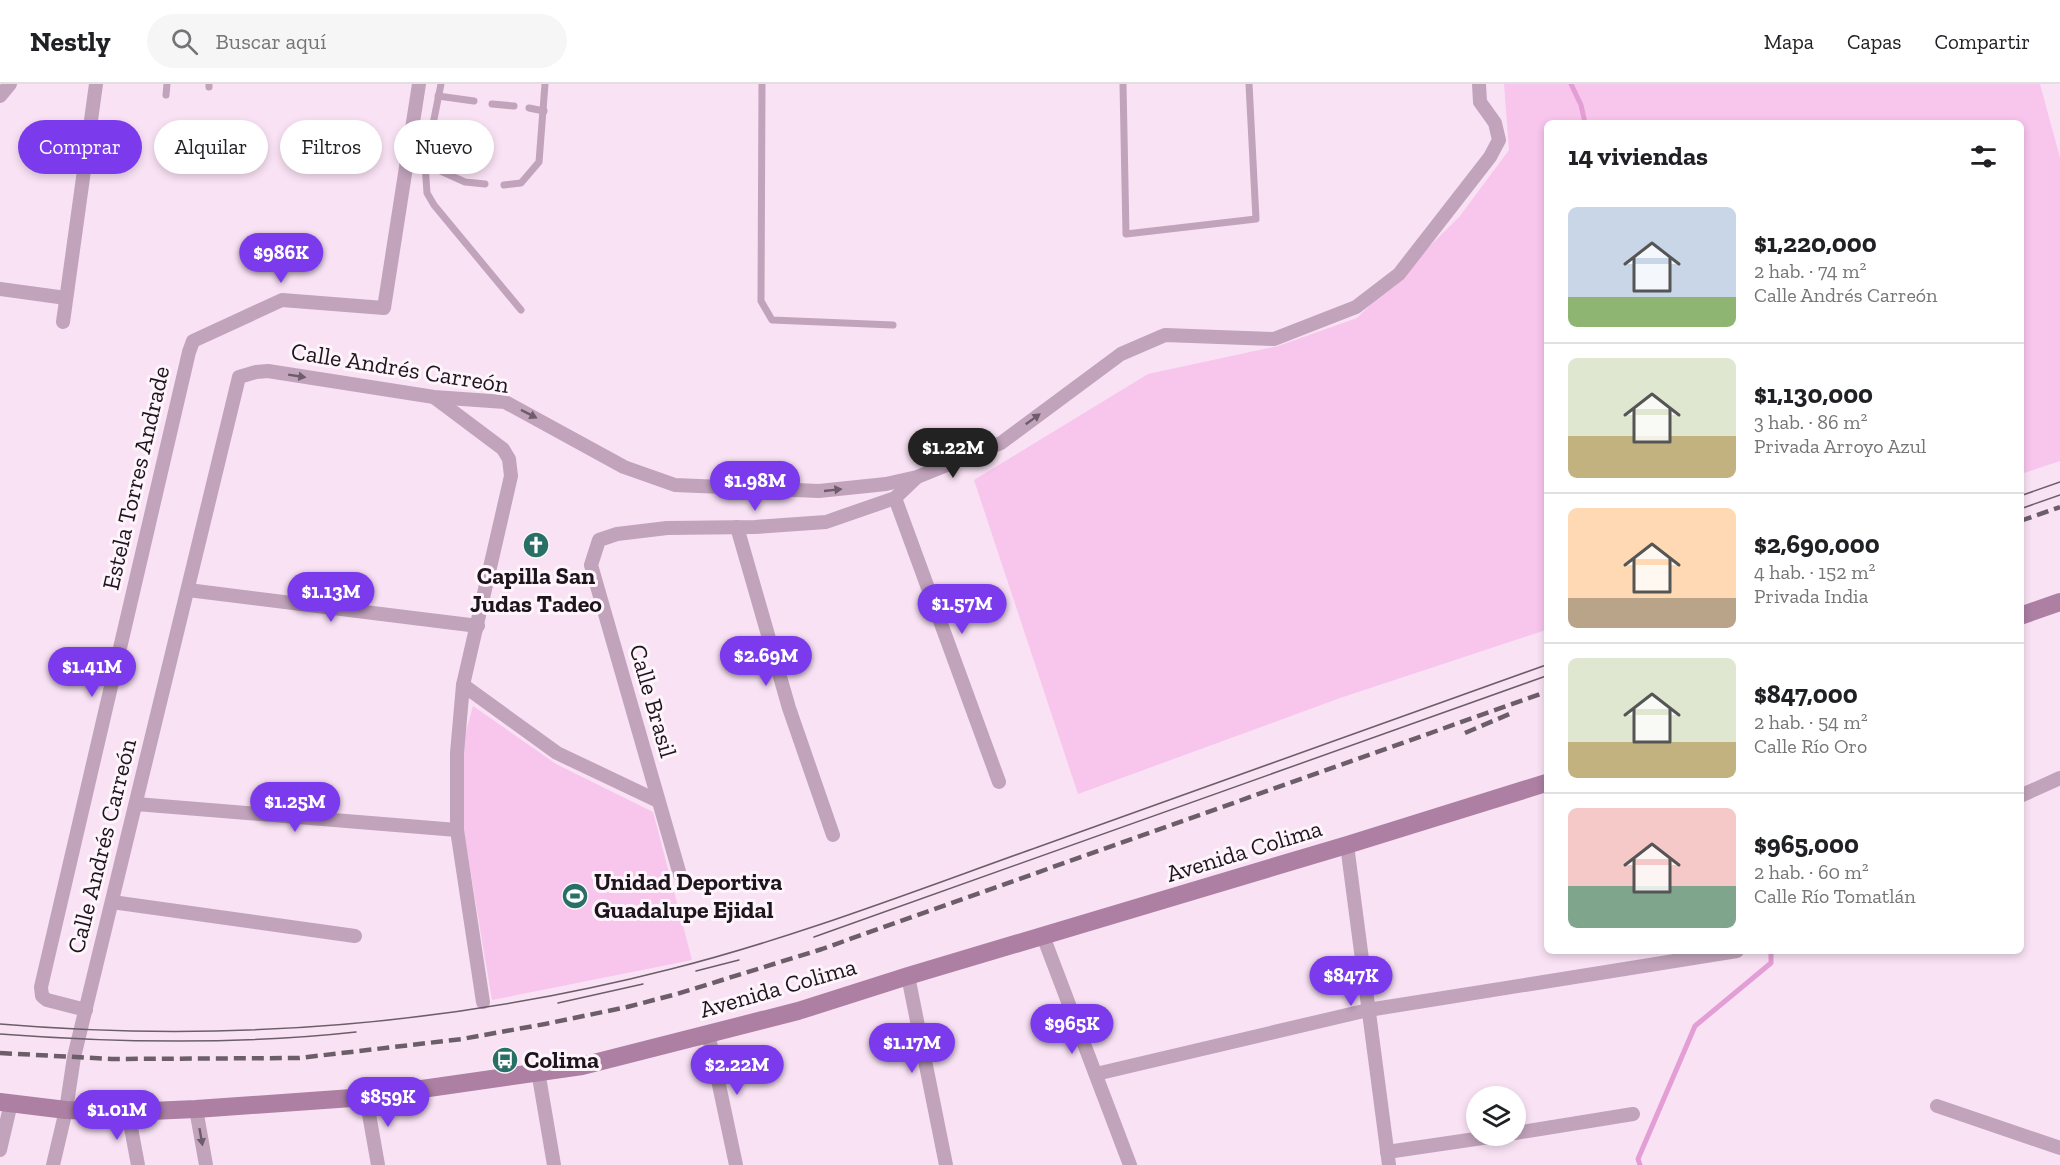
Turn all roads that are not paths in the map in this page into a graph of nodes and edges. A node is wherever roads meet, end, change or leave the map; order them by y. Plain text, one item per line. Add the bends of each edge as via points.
1 (10, 84) edge
2 (96, 84) edge
3 (167, 84) edge
4 (419, 84) edge
5 (441, 84) edge
6 (545, 84) edge
7 (762, 84) edge
8 (1123, 84) edge
9 (1249, 84) edge
10 (1479, 84) edge
11 (166, 95) dead end
12 (0, 96) edge
13 (438, 96) junction
14 (474, 101) dead end
15 (492, 104) dead end
16 (514, 106) dead end
17 (529, 108) dead end
18 (544, 111) junction
19 (433, 120) edge
20 (426, 174) edge
21 (447, 174) edge
22 (485, 184) dead end
23 (504, 185) dead end
24 (0, 289) edge
25 (66, 298) junction
26 (521, 310) dead end
27 (63, 321) dead end
28 (893, 325) dead end
29 (434, 397) junction
30 (917, 477) junction
31 (895, 498) junction
32 (737, 527) junction
33 (188, 590) junction
34 (2060, 602) edge
35 (2024, 615) edge
36 (478, 626) junction
37 (463, 685) junction
38 (2060, 778) edge
39 (999, 782) dead end
40 (1544, 784) edge
41 (2024, 794) edge
42 (658, 801) junction
43 (136, 804) junction
44 (457, 830) junction
45 (833, 835) dead end
46 (1347, 845) junction
47 (680, 875) dead end
48 (112, 902) junction
49 (355, 936) dead end
50 (1043, 936) junction
51 (1718, 954) edge
52 (908, 976) junction
53 (483, 1002) dead end
54 (86, 1010) junction
55 (1368, 1010) junction
56 (708, 1033) junction
57 (538, 1071) junction
58 (1096, 1074) junction
59 (366, 1097) junction
60 (6, 1102) edge
61 (1937, 1106) dead end
62 (196, 1109) junction
63 (66, 1110) junction
64 (128, 1112) junction
65 (1633, 1114) dead end
66 (1526, 1131) edge
67 (1466, 1142) edge
68 (2060, 1148) edge
69 (0, 1150) edge
70 (1388, 1159) edge
71 (53, 1165) edge
72 (138, 1165) edge
73 (206, 1165) edge
74 (378, 1165) edge
75 (554, 1165) edge
76 (736, 1165) edge
77 (946, 1165) edge
78 (1130, 1165) edge

1 - 12 street
2 - 25 street
3 - 11 lane
4 - 54 street, Estela Torres Andrade via 384,308 282,300 193,341 189,352 41,987 47,1000
5 - 13 lane
6 - 18 lane
7 - 28 lane via 761,301 765,311 772,320
8 - 9 lane via 1126,234 1256,219
30 -> 10 street, Calle Andrés Carreón via 1001,443 1121,354 1165,335 1274,339 1356,307 1399,273 1490,157 1499,140 1495,123 1480,102
13 - 14 lane
13 - 19 lane
15 - 16 lane
17 - 18 lane
18 - 23 lane via 539,162 521,183
20 - 26 lane via 427,193 434,205
21 - 22 lane via 465,182
24 - 25 street
25 - 27 street
29 -> 30 street, Calle Andrés Carreón via 505,402 624,467 675,485 819,491
33 -> 29 street, Calle Andrés Carreón via 239,377 268,371
29 - 36 street via 503,449 509,459 511,476
30 - 31 street
31 - 32 street via 826,522
31 - 39 street
32 - 42 street, Calle Brasil via 667,528 617,534 599,540 591,565
32 - 45 street via 789,708
33 - 36 street
33 - 43 street, Calle Andrés Carreón
34 - 35 street
36 - 37 street
37 - 42 street via 557,753
37 - 44 street
38 - 41 street
40 - 46 street, Avenida Colima
42 - 47 street, Calle Brasil
43 - 44 street
43 - 48 street, Calle Andrés Carreón
44 - 53 street
46 - 50 street, Avenida Colima
46 - 55 street
48 - 49 street
48 - 54 street, Calle Andrés Carreón
50 - 52 street, Avenida Colima
50 - 58 street
51 - 55 street
52 - 56 street, Avenida Colima via 798,1011
52 - 77 street
54 - 63 street, Calle Andrés Carreón
55 - 58 street
55 - 70 street
56 - 57 street, Avenida Colima via 582,1066
56 - 76 street
57 - 59 street, Avenida Colima
57 - 75 street
58 - 78 street
59 - 62 street, Avenida Colima
59 - 74 street
60 - 63 street, Avenida Colima
60 - 69 street
61 - 68 street
62 - 64 street, Avenida Colima
62 -> 73 street
63 - 64 street, Avenida Colima
63 - 71 street, Calle Andrés Carreón
64 - 72 street
65 - 66 street
67 - 70 street

